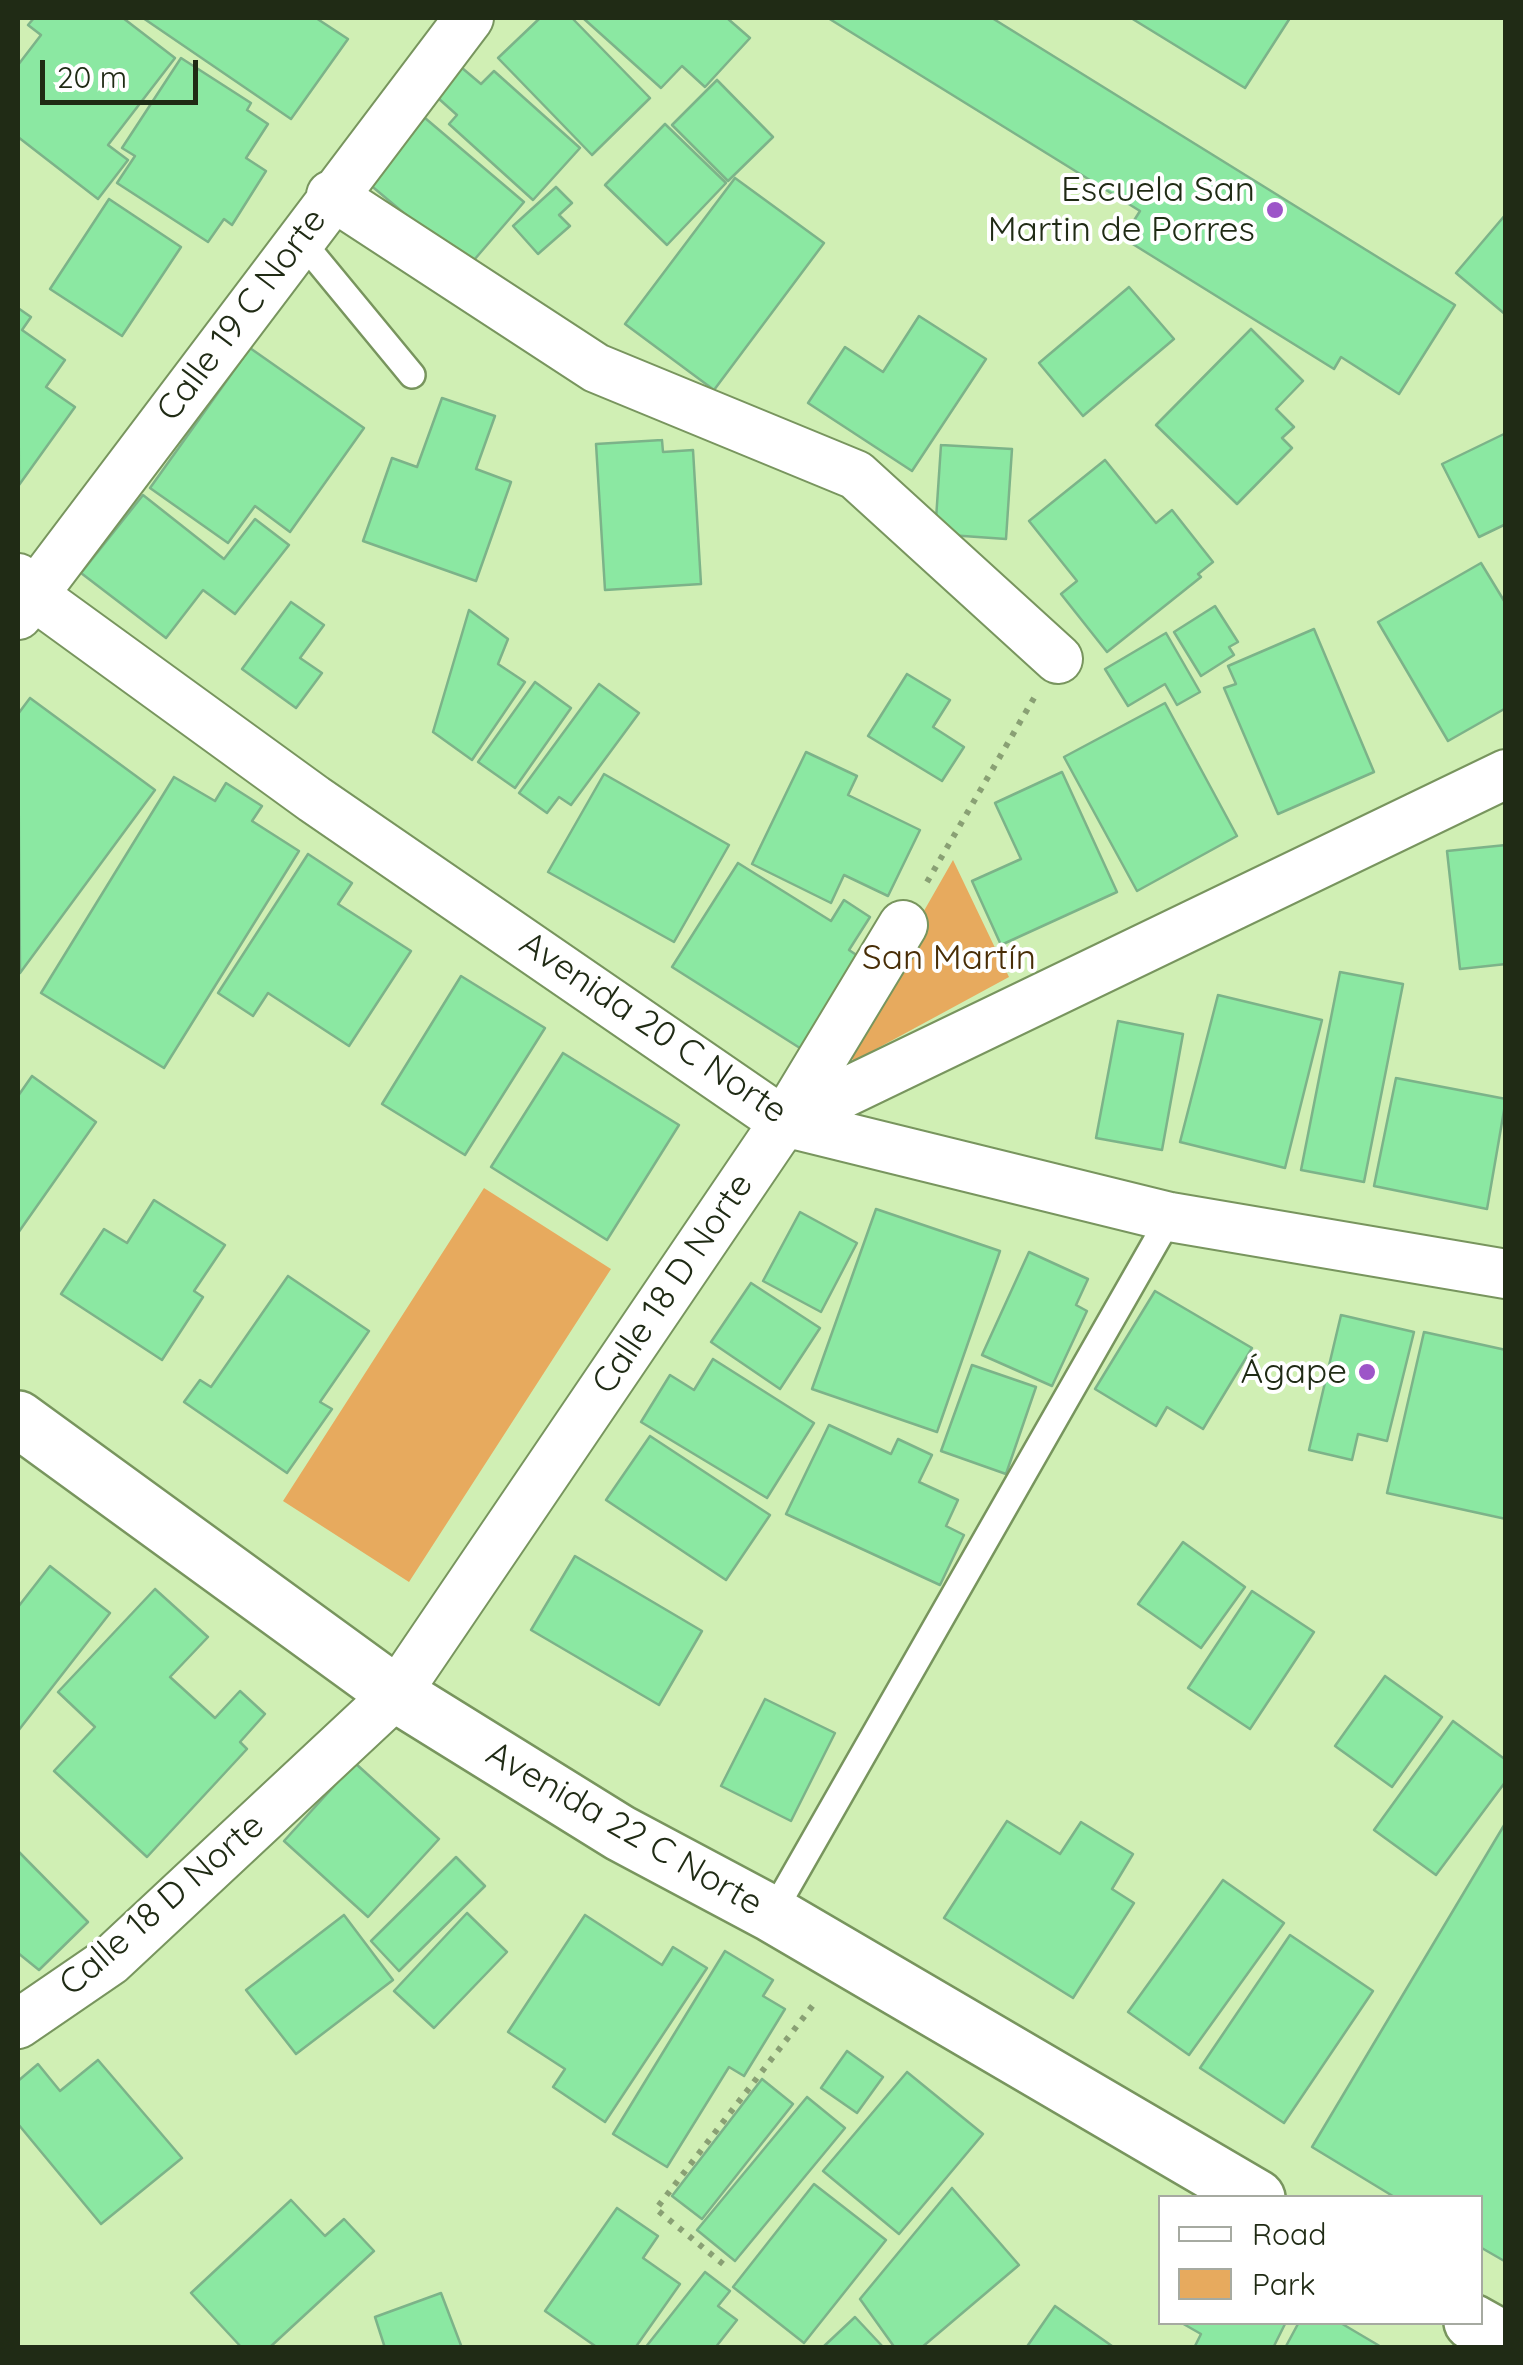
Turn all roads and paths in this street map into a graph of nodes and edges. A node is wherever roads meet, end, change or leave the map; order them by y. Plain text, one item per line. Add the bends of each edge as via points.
1 (469, 18) edge
2 (331, 195) junction
3 (299, 238) junction
4 (412, 375) dead end
5 (23, 596) edge
6 (1058, 659) joint
7 (1506, 774) edge
8 (903, 925) joint
9 (784, 1122) junction
10 (1170, 1217) junction
11 (1506, 1274) edge
12 (18, 1419) edge
13 (396, 1694) junction
14 (772, 1914) junction
15 (848, 1959) junction
16 (18, 2024) edge
17 (1252, 2195) edge
18 (724, 2264) dead end
19 (1477, 2325) edge
20 (1506, 2342) edge

1 - 2 street, Calle 19 C Norte
2 - 3 street, Calle 19 C Norte
2 - 6 street via 596,368 856,474
3 - 4 lane
3 - 5 street, Calle 19 C Norte
5 - 9 street, Avenida 20 C Norte
6 - 8 path
7 - 9 street
8 - 9 street, Calle 18 D Norte
9 - 10 street, Avenida 20 C Norte
9 - 13 street, Calle 18 D Norte
10 - 11 street, Avenida 20 C Norte
10 - 14 lane
12 - 13 street, Avenida 22 C Norte
13 - 14 street, Avenida 22 C Norte via 620,1833
13 - 16 street, Calle 18 D Norte via 110,1961
14 - 15 street, Avenida 22 C Norte
15 - 17 street, Avenida 22 C Norte
15 - 18 path via 656,2210
19 - 20 street

